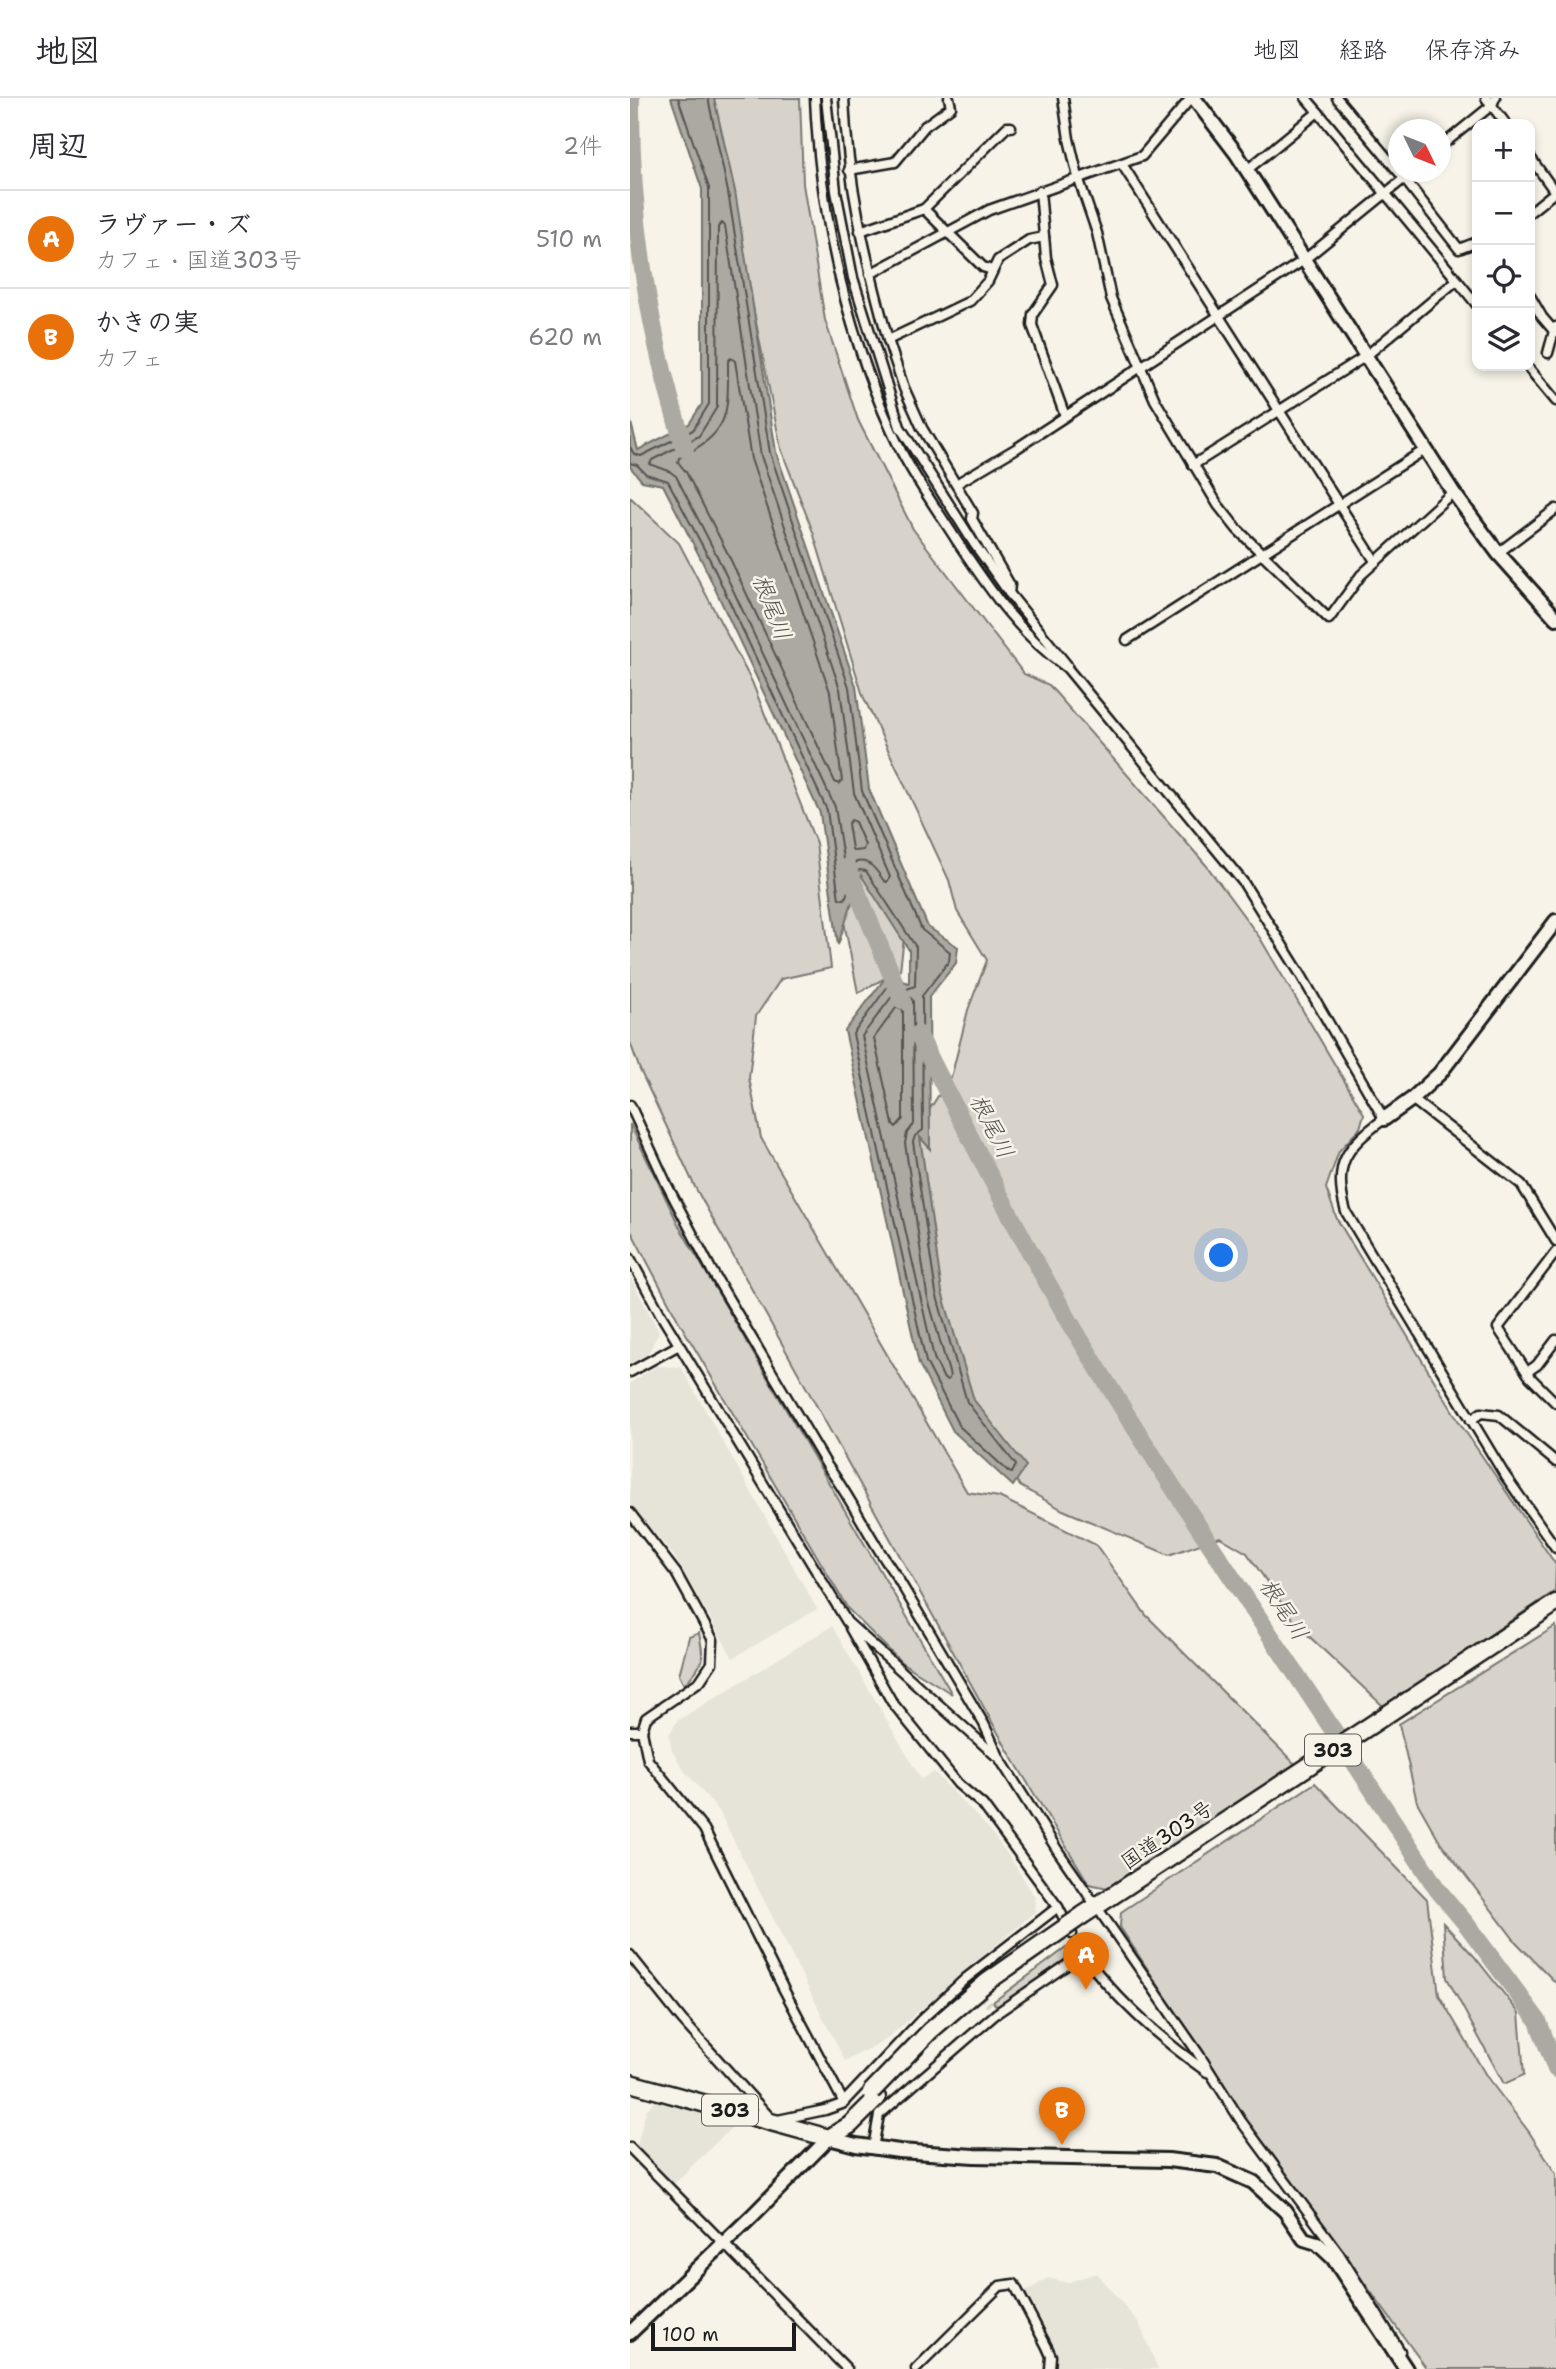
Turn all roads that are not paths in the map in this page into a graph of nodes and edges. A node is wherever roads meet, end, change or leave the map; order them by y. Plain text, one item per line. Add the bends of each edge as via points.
1 (815, 98) edge
2 (826, 98) edge
3 (844, 98) edge
4 (949, 98) edge
5 (1063, 98) edge
6 (1192, 98) edge
7 (1306, 98) edge
8 (1337, 98) edge
9 (1491, 100) edge
10 (1318, 112) junction
11 (1503, 119) edge
12 (1011, 127) dead end
13 (1451, 137) edge
14 (1388, 158) edge
15 (1122, 164) junction
16 (1535, 164) edge
17 (849, 170) junction
18 (1247, 170) junction
19 (1078, 177) junction
20 (1394, 182) edge
21 (1408, 182) edge
22 (1040, 191) junction
23 (1386, 193) junction
24 (1535, 208) edge
25 (924, 209) junction
26 (860, 231) junction
27 (947, 233) junction
28 (1044, 237) junction
29 (1472, 244) edge
30 (1304, 260) junction
31 (992, 270) junction
32 (870, 274) junction
33 (1457, 280) junction
34 (1472, 299) edge
35 (1535, 303) edge
36 (1217, 316) junction
37 (1555, 330) edge
38 (888, 340) junction
39 (1548, 352) dead end
40 (1366, 356) junction
41 (1140, 366) junction
42 (1531, 371) edge
43 (1556, 401) edge
44 (1278, 411) junction
45 (1065, 416) junction
46 (1426, 449) junction
47 (1193, 465) junction
48 (956, 484) junction
49 (1453, 492) junction
50 (1338, 505) junction
51 (1556, 509) edge
52 (1498, 553) junction
53 (1262, 554) junction
54 (1375, 561) junction
55 (1009, 593) junction
56 (1556, 618) edge
57 (1127, 640) dead end
58 (1067, 668) junction
59 (1556, 921) edge
60 (1412, 1099) junction
61 (630, 1105) edge
62 (1384, 1119) junction
63 (1556, 1241) edge
64 (1556, 1252) edge
65 (630, 1258) edge
66 (1556, 1340) edge
67 (679, 1345) junction
68 (630, 1372) edge
69 (1527, 1372) junction
70 (1556, 1403) edge
71 (1471, 1420) junction
72 (1556, 1462) edge
73 (630, 1513) edge
74 (1556, 1548) edge
75 (1556, 1603) edge
76 (1556, 1613) edge
77 (847, 1622) junction
78 (630, 1731) edge
79 (642, 1731) junction
80 (1000, 1759) junction
81 (1058, 1907) junction
82 (1099, 1910) junction
83 (1072, 1934) dead end
84 (1077, 1946) dead end
85 (1083, 1954) junction
86 (630, 1955) edge
87 (990, 2005) tunnel mouth
88 (997, 2013) junction
89 (1212, 2076) junction
90 (630, 2083) edge
91 (844, 2103) junction
92 (773, 2121) junction
93 (829, 2138) junction
94 (630, 2148) edge
95 (873, 2148) junction
96 (724, 2243) junction
97 (630, 2333) edge
98 (847, 2369) edge
99 (916, 2369) edge
100 (1050, 2369) edge
101 (1408, 2369) edge

1 - 58 street via 817,144 836,262 881,405 909,464 994,594 1028,637
2 - 55 street via 836,191 853,278 900,427
3 - 17 street
4 - 17 street via 951,107 925,126 895,162
5 - 19 street
6 - 15 street via 1142,156
6 - 18 street
7 - 10 street
8 - 14 street
9 - 11 street
9 - 13 street
10 - 18 street
10 - 23 street
12 - 25 street
15 - 19 street
15 - 36 street
16 - 24 street via 1555,192
17 - 26 street
18 - 30 street
19 - 22 street
19 - 41 street via 1097,233 1111,298
20 - 23 street
21 - 29 street via 1459,249
22 - 27 street via 989,210
22 - 28 street
23 - 30 street
23 - 33 street
25 - 26 street
25 - 27 street
26 - 32 street
27 - 31 street
27 - 32 street
28 - 31 street via 1007,253
28 - 45 street via 1052,285 1033,314 1032,325
30 - 36 street
30 - 40 street
31 - 38 street via 970,301
32 - 38 street
33 - 34 street
33 - 40 street
35 - 37 street
36 - 41 street
36 - 44 street
37 - 39 street
38 - 48 street via 922,429
40 - 44 street
40 - 46 street
41 - 45 street
41 - 47 street
42 - 43 street
44 - 47 street
44 - 50 street
45 - 48 street
46 - 49 street
46 - 50 street
47 - 53 street via 1218,505
48 - 55 street via 1010,585
49 - 52 street
49 - 54 street
50 - 53 street
50 - 54 street
51 - 52 street
52 - 56 street
53 - 54 street via 1329,620
53 - 57 street
55 - 58 street
58 - 62 street via 1243,882
59 - 60 street via 1460,1049
60 - 62 street
60 - 63 street via 1521,1184
61 - 80 street via 712,1270 984,1724
62 - 71 street via 1359,1137 1347,1153 1340,1191 1346,1212
64 - 69 street via 1498,1328
65 - 67 street
66 - 69 street
67 - 68 street
67 - 77 street
69 - 70 street
71 - 72 street via 1481,1413 1499,1415
71 - 74 street
73 - 79 street via 676,1573 713,1640 712,1663 700,1681 646,1718
75 - 82 highway, 国道303号 / 303
76 - 82 highway, 国道303号 / 303
77 - 80 street
77 - 81 street via 892,1702 958,1784 983,1805
78 - 79 street
79 - 91 street via 648,1760 704,1829
80 - 82 street
81 - 83 street
81 - 91 street via 920,2021
82 - 89 street
82 - 93 highway, 国道303号 / 303, bridge via 987,1982 930,2031
84 - 85 street
85 - 88 street
85 - 89 street via 1127,2004
86 - 92 street
87 - 88 street
88 - 95 street via 879,2115
89 - 101 street via 1340,2255
90 - 92 highway, 303
91 - 92 street
92 - 93 highway, 303
93 - 95 street
93 - 96 street
94 - 96 street
95 - 101 street via 1217,2166 1253,2182 1284,2211 1304,2239 1333,2258
96 - 97 street
96 - 98 street
99 - 100 street via 1000,2286 1014,2284 1051,2356

